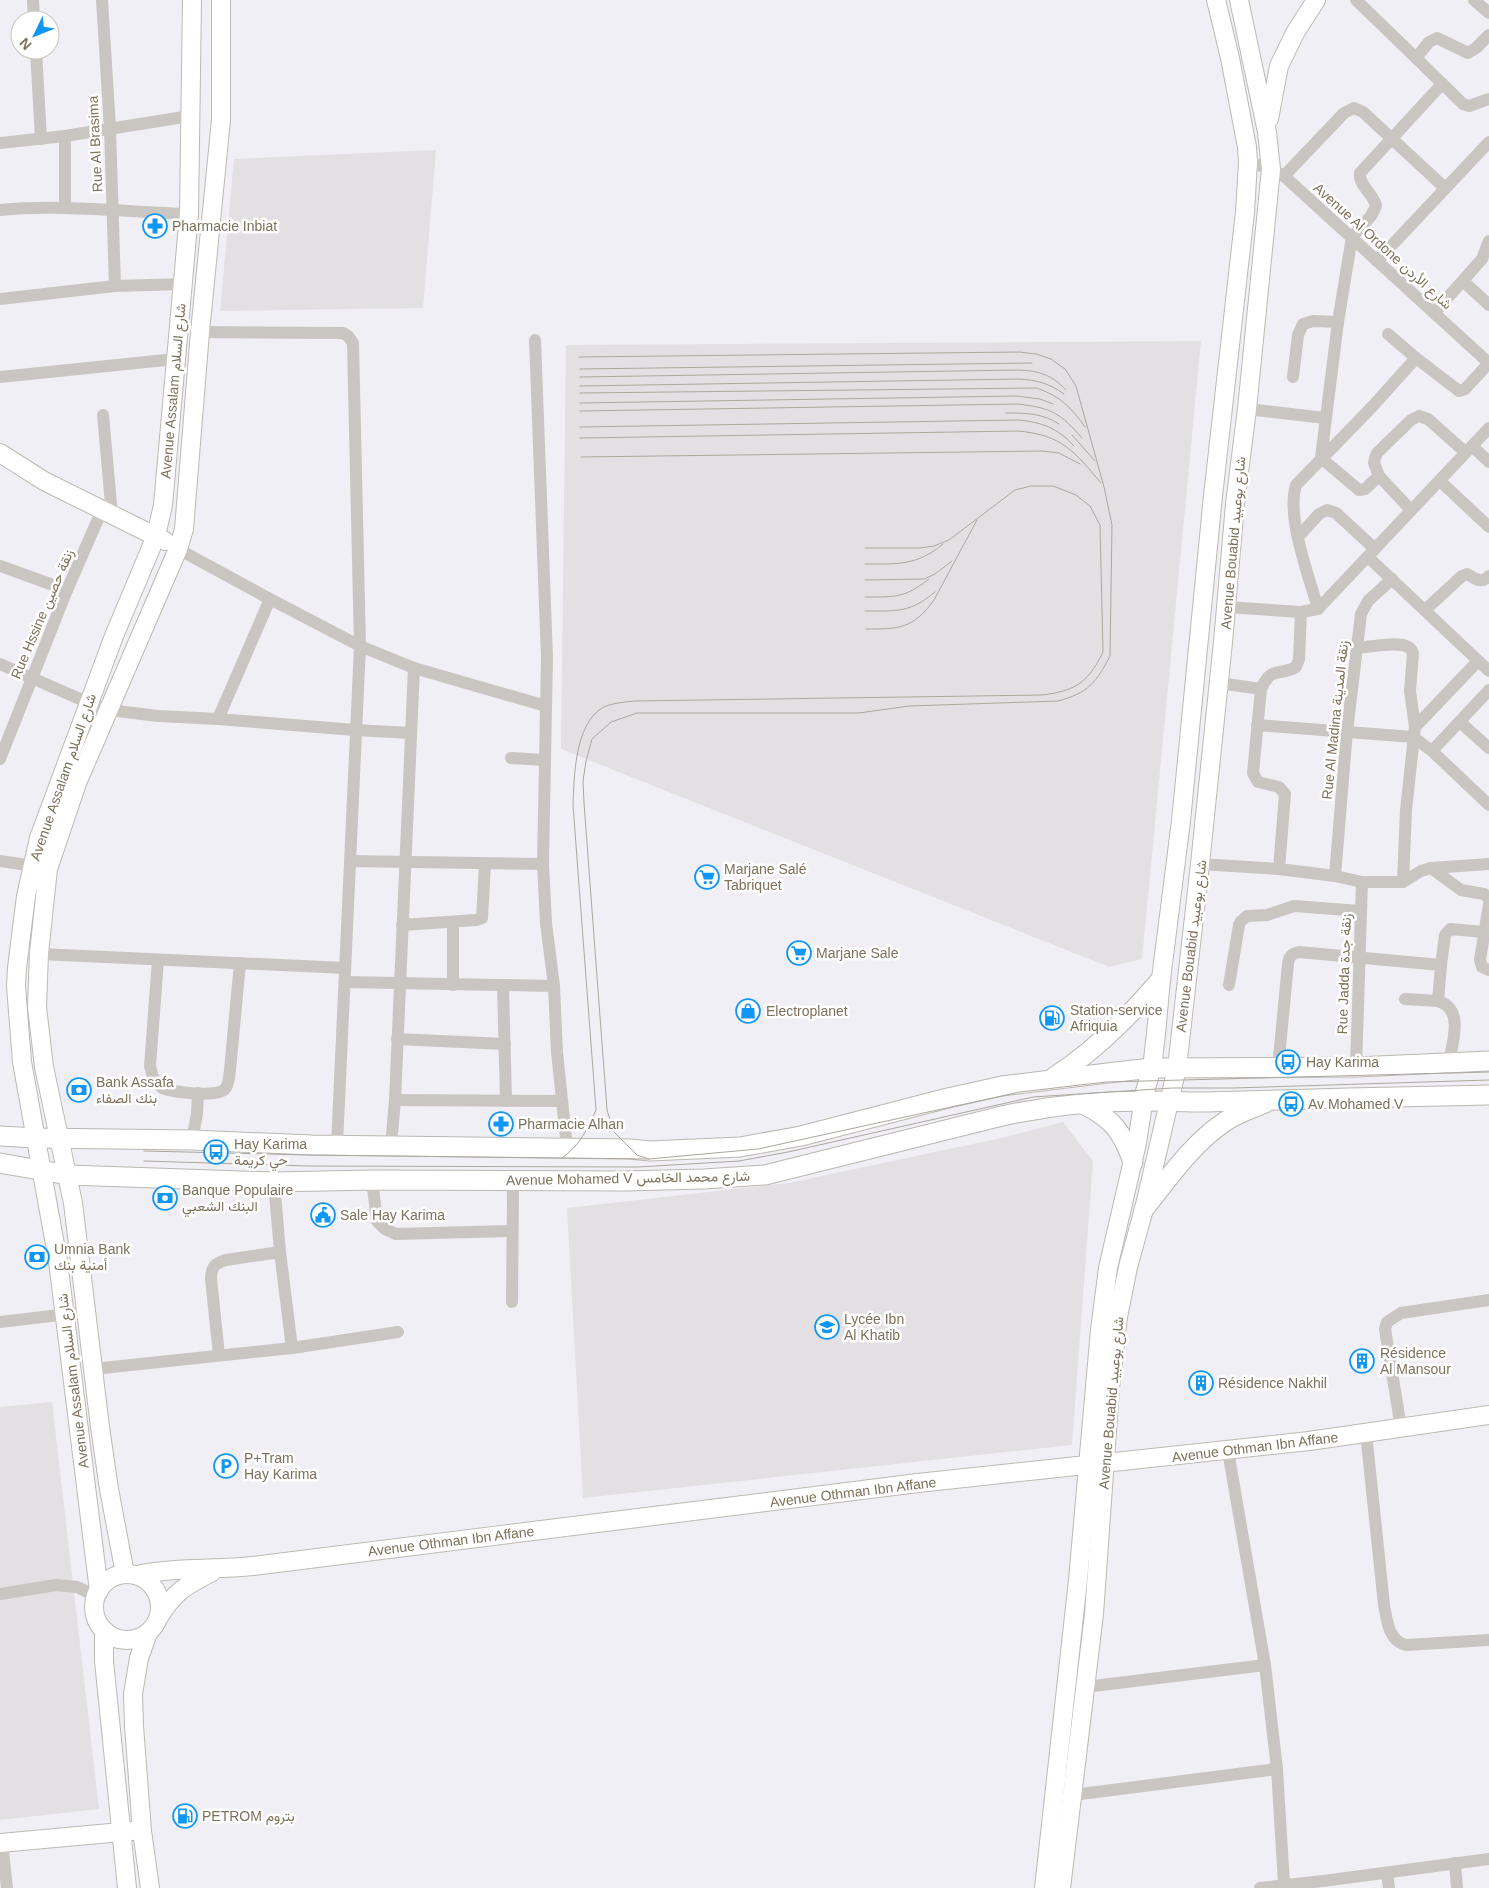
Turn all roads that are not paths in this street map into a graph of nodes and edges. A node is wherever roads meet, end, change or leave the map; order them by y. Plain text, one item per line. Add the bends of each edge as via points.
1 (102, 0) edge
2 (192, 0) edge
3 (221, 0) edge
4 (1216, 0) edge
5 (1239, 0) edge
6 (1316, 0) edge
7 (1357, 0) edge
8 (1474, 0) edge
9 (1489, 13) edge
10 (1489, 35) edge
11 (1416, 58) junction
12 (37, 60) edge
13 (1442, 84) junction
14 (1489, 99) edge
15 (190, 116) junction
16 (110, 128) junction
17 (1267, 132) junction
18 (65, 136) junction
19 (1392, 138) junction
20 (41, 139) junction
21 (1489, 142) edge
22 (0, 143) edge
23 (1248, 162) junction
24 (1278, 173) junction
25 (1445, 188) junction
26 (65, 208) junction
27 (0, 210) edge
28 (113, 212) junction
29 (189, 214) junction
30 (1352, 237) junction
31 (1489, 241) edge
32 (1377, 261) junction
33 (1463, 281) junction
34 (184, 284) junction
35 (115, 286) junction
36 (0, 299) edge
37 (1489, 305) edge
38 (1434, 313) junction
39 (1338, 322) junction
40 (200, 332) junction
41 (1388, 334) dead end
42 (535, 340) dead end
43 (1416, 358) junction
44 (175, 359) junction
45 (1489, 363) edge
46 (0, 377) edge
47 (1293, 377) dead end
48 (1247, 409) junction
49 (103, 415) dead end
50 (1325, 418) junction
51 (1489, 428) edge
52 (1469, 449) junction
53 (0, 453) edge
54 (1320, 458) junction
55 (1489, 462) edge
56 (1379, 476) junction
57 (1440, 481) junction
58 (1411, 510) junction
59 (107, 513) junction
60 (1489, 527) edge
61 (156, 536) junction
62 (1298, 537) junction
63 (178, 548) junction
64 (1372, 553) junction
65 (0, 566) edge
66 (1489, 576) edge
67 (1392, 579) junction
68 (67, 590) junction
69 (270, 599) junction
70 (1226, 607) junction
71 (1318, 609) junction
72 (1425, 610) junction
73 (1301, 612) junction
74 (360, 646) junction
75 (1358, 648) junction
76 (1478, 660) junction
77 (0, 664) edge
78 (414, 668) junction
79 (1489, 671) edge
80 (31, 678) junction
81 (1219, 683) junction
82 (1261, 689) junction
83 (1489, 690) edge
84 (89, 703) junction
85 (546, 706) junction
86 (109, 710) junction
87 (218, 719) junction
88 (1460, 722) junction
89 (1257, 725) junction
90 (355, 730) junction
91 (1347, 731) junction
92 (1414, 732) junction
93 (411, 733) junction
94 (1489, 748) edge
95 (1432, 751) junction
96 (511, 758) dead end
97 (0, 759) edge
98 (545, 760) junction
99 (1489, 805) edge
100 (0, 861) edge
101 (350, 861) junction
102 (405, 861) junction
103 (485, 864) junction
104 (543, 864) junction
105 (1200, 864) junction
106 (1486, 864) edge
107 (40, 868) junction
108 (1431, 868) junction
109 (1279, 869) junction
110 (1335, 876) junction
111 (1362, 882) junction
112 (1403, 882) junction
113 (1489, 898) edge
114 (1489, 904) edge
115 (1360, 911) junction
116 (453, 922) junction
117 (402, 925) junction
118 (1484, 932) junction
119 (39, 953) junction
120 (19, 954) junction
121 (1359, 957) junction
122 (158, 960) junction
123 (240, 963) junction
124 (1441, 965) junction
125 (345, 968) junction
126 (1489, 970) edge
127 (1161, 979) junction
128 (345, 982) junction
129 (400, 984) junction
130 (453, 985) junction
131 (503, 985) junction
132 (1229, 985) dead end
133 (554, 986) junction
134 (1405, 999) dead end
135 (1438, 1002) junction
136 (397, 1039) junction
137 (505, 1044) junction
138 (1489, 1061) edge
139 (1449, 1063) junction
140 (1356, 1067) junction
141 (1152, 1068) junction
142 (1177, 1068) junction
143 (1278, 1068) junction
144 (1050, 1080) junction
145 (198, 1093) junction
146 (1489, 1095) edge
147 (1273, 1098) junction
148 (395, 1100) junction
149 (506, 1101) junction
150 (562, 1101) junction
151 (1144, 1101) junction
152 (1168, 1102) junction
153 (1085, 1105) junction
154 (0, 1136) edge
155 (36, 1138) junction
156 (59, 1138) junction
157 (192, 1140) junction
158 (337, 1145) junction
159 (391, 1146) junction
160 (567, 1148) junction
161 (1133, 1162) junction
162 (0, 1164) edge
163 (42, 1171) junction
164 (68, 1175) junction
165 (372, 1180) junction
166 (511, 1181) junction
167 (274, 1182) junction
168 (1144, 1209) junction
169 (512, 1231) junction
170 (280, 1252) junction
171 (1489, 1300) edge
172 (512, 1302) dead end
173 (85, 1312) junction
174 (65, 1314) junction
175 (0, 1322) edge
176 (398, 1332) dead end
177 (292, 1348) junction
178 (218, 1355) junction
179 (93, 1369) junction
180 (1489, 1416) edge
181 (1401, 1428) junction
182 (1366, 1433) junction
183 (1228, 1451) junction
184 (1097, 1465) junction
185 (217, 1570) junction
186 (131, 1574) junction
187 (97, 1593) junction
188 (0, 1594) edge
189 (159, 1617) junction
190 (104, 1630) junction
191 (148, 1633) junction
192 (1489, 1640) edge
193 (1265, 1665) junction
194 (1086, 1687) junction
195 (1277, 1769) junction
196 (1073, 1795) junction
197 (120, 1831) junction
198 (142, 1831) junction
199 (1, 1843) edge
200 (1489, 1859) edge
201 (1455, 1864) junction
202 (1387, 1873) junction
203 (1284, 1884) junction
204 (1324, 1885) edge
205 (7, 1888) edge
206 (127, 1888) edge
207 (150, 1888) edge
208 (1044, 1888) edge
209 (1061, 1888) edge
210 (1260, 1888) edge
211 (1389, 1888) edge
212 (1457, 1888) edge

1 - 16 street, Rue Al Brasima
2 - 15 street, Avenue Assalam شارع السلام
3 - 40 street, Avenue Assalam شارع السلام via 220,120
4 - 23 street, Avenue Bouabid شارع بوعبيد via 1243,123
5 - 17 street, Avenue Bouabid شارع بوعبيد
6 - 17 street via 1279,66
7 - 11 street
8 - 9 street
10 - 11 street via 1468,52 1437,38 1429,42
11 - 13 street
12 - 20 street
13 - 14 street via 1466,106
13 - 19 street
15 - 16 street
15 - 29 street, Avenue Assalam شارع السلام
16 - 18 street
16 - 28 street, Rue Al Brasima
17 - 24 street, Avenue Bouabid شارع بوعبيد
18 - 20 street
18 - 26 street
19 - 24 street via 1363,112 1349,109
19 - 25 street
19 - 30 street via 1360,173 1360,180 1376,206
20 - 22 street
21 - 25 street
23 - 24 street, Avenue Al Ordone شارع الأردن
23 - 127 street, Avenue Bouabid شارع بوعبيد via 1181,821
24 - 30 street, Avenue Al Ordone شارع الأردن
24 - 48 street, Avenue Bouabid شارع بوعبيد
25 - 32 street
26 - 27 street
26 - 28 street
28 - 29 street
28 - 35 street, Rue Al Brasima
29 - 34 street, Avenue Assalam شارع السلام
30 - 32 street, Avenue Al Ordone شارع الأردن
30 - 39 street
31 - 33 street via 1482,258
32 - 38 street, Avenue Al Ordone شارع الأردن
33 - 37 street
33 - 38 street
34 - 35 street
34 - 44 street, Avenue Assalam شارع السلام
35 - 36 street
38 - 45 street, Avenue Al Ordone شارع الأردن
39 - 47 street via 1313,320 1303,324 1298,335
39 - 50 street
40 - 63 street, Avenue Assalam شارع السلام via 186,511
40 - 74 street via 342,333 353,343
41 - 43 street
42 - 85 street
43 - 45 street via 1459,391
43 - 54 street via 1372,408
44 - 46 street
44 - 61 street, Avenue Assalam شارع السلام via 163,505
48 - 50 street
48 - 70 street, Avenue Bouabid شارع بوعبيد
49 - 59 street
50 - 54 street
51 - 52 street
52 - 55 street
52 - 56 street via 1428,418 1419,416 1377,453 1374,463
52 - 57 street
53 - 59 street via 44,481
54 - 56 street via 1359,490 1365,489
54 - 62 street via 1296,485 1293,493
56 - 58 street
57 - 58 street
57 - 60 street
58 - 64 street
59 - 61 street
59 - 68 street, Rue Hssine زنقة حصين
61 - 63 street
61 - 84 street, Avenue Assalam شارع السلام
62 - 64 street via 1319,514 1327,510 1336,513
62 - 71 street
63 - 69 street
63 - 86 street, Avenue Assalam شارع السلام
64 - 67 street
64 - 71 street
65 - 68 street
66 - 72 street via 1480,581 1465,574
67 - 72 street
67 - 75 street, Rue Al Madina زنقة المدينة via 1364,607
68 - 80 street, Rue Hssine زنقة حصين
69 - 74 street
69 - 87 street
70 - 73 street
70 - 81 street, Avenue Bouabid شارع بوعبيد
71 - 73 street
72 - 76 street
73 - 82 street via 1299,664 1293,669 1270,674
74 - 78 street
74 - 90 street
75 - 91 street, Rue Al Madina زنقة المدينة
75 - 92 street via 1390,645 1410,648 1413,653 1410,691
76 - 79 street
76 - 92 street
77 - 80 street
78 - 85 street
78 - 93 street
80 - 84 street
80 - 97 street, Rue Hssine زنقة حصين
81 - 82 street
81 - 105 street, Avenue Bouabid شارع بوعبيد
82 - 89 street
83 - 88 street
84 - 86 street
84 - 107 street, Avenue Assalam شارع السلام via 45,821
85 - 98 street
86 - 87 street
86 - 107 street, Avenue Assalam شارع السلام
87 - 90 street
88 - 94 street
88 - 95 street
89 - 91 street
89 - 109 street via 1254,776 1260,783 1279,787 1285,794
90 - 93 street
90 - 101 street
91 - 92 street
91 - 110 street, Rue Al Madina زنقة المدينة
92 - 95 street
92 - 112 street
93 - 102 street
95 - 99 street
96 - 98 street
98 - 104 street
100 - 107 street
101 - 102 street
101 - 125 street
102 - 103 street
102 - 117 street
103 - 104 street
103 - 116 street via 482,918
104 - 133 street
105 - 109 street
105 - 142 street, Avenue Bouabid شارع بوعبيد
106 - 108 street
107 - 119 street, Avenue Assalam شارع السلام
107 - 120 street, Avenue Assalam شارع السلام via 23,916
108 - 112 street
108 - 113 street via 1461,890
109 - 110 street
110 - 111 street
111 - 112 street
111 - 115 street, Rue Jadda زنقة جدة
114 - 118 street
115 - 121 street, Rue Jadda زنقة جدة
115 - 132 street via 1294,906 1267,915 1250,915 1241,920
116 - 117 street
116 - 130 street
117 - 129 street
118 - 124 street via 1450,929 1445,935
118 - 126 street via 1480,960 1482,967
119 - 120 street
119 - 122 street
119 - 156 street, Avenue Assalam شارع السلام via 39,1033
120 - 155 street, Avenue Assalam شارع السلام via 16,986 22,1062
121 - 124 street
121 - 140 street, Rue Jadda زنقة جدة
121 - 143 street via 1299,952 1289,957
122 - 123 street
122 - 145 street via 151,1072 162,1088
123 - 125 street
123 - 145 street via 226,1086 221,1091
124 - 135 street
125 - 128 street
127 - 141 street, Avenue Bouabid شارع بوعبيد
127 - 144 main road via 1114,1031 1079,1061
128 - 129 street
128 - 158 street
129 - 130 street
129 - 136 street
130 - 131 street
131 - 133 street
131 - 137 street
133 - 150 street
134 - 135 street
135 - 139 street via 1449,1007 1455,1016
136 - 137 street
136 - 148 street
137 - 149 street
138 - 139 main road, Avenue Mohamed V شارع محمد الخامس
139 - 140 main road, Avenue Mohamed V شارع محمد الخامس
140 - 143 main road, Avenue Mohamed V شارع محمد الخامس
141 - 142 main road, Avenue Mohamed V شارع محمد الخامس
141 - 144 main road, Avenue Mohamed V شارع محمد الخامس
141 - 151 street, Avenue Bouabid شارع بوعبيد
142 - 143 main road, Avenue Mohamed V شارع محمد الخامس
142 - 152 street, Avenue Bouabid شارع بوعبيد
144 - 160 main road, Avenue Mohamed V شارع محمد الخامس via 1002,1086 740,1147 650,1151
145 - 157 street
146 - 147 main road, Avenue Mohamed V شارع محمد الخامس
147 - 152 main road, Avenue Mohamed V شارع محمد الخامس
147 - 168 main road via 1224,1122 1212,1132 1182,1162
148 - 149 street
148 - 159 street
149 - 150 street
150 - 160 street
151 - 152 main road, Avenue Mohamed V شارع محمد الخامس
151 - 153 main road, Avenue Mohamed V شارع محمد الخامس
151 - 161 street, Avenue Bouabid شارع بوعبيد
152 - 168 street, Avenue Bouabid شارع بوعبيد
153 - 161 main road via 1101,1114 1119,1131
153 - 166 main road, Avenue Mohamed V شارع محمد الخامس via 1021,1112 765,1175 704,1180
154 - 155 main road, Avenue Mohamed V شارع محمد الخامس
155 - 156 main road, Avenue Mohamed V شارع محمد الخامس
155 - 163 street, Avenue Assalam شارع السلام
156 - 157 main road, Avenue Mohamed V شارع محمد الخامس
156 - 164 street, Avenue Assalam شارع السلام
157 - 158 main road, Avenue Mohamed V شارع محمد الخامس
158 - 159 main road, Avenue Mohamed V شارع محمد الخامس
159 - 160 main road, Avenue Mohamed V شارع محمد الخامس
161 - 184 street, Avenue Bouabid شارع بوعبيد via 1108,1268 1100,1330
162 - 163 main road, Avenue Mohamed V شارع محمد الخامس
163 - 164 main road, Avenue Mohamed V شارع محمد الخامس
163 - 174 street, Avenue Assalam شارع السلام
164 - 167 main road, Avenue Mohamed V شارع محمد الخامس
164 - 173 street, Avenue Assalam شارع السلام
165 - 166 main road, Avenue Mohamed V شارع محمد الخامس
165 - 167 main road, Avenue Mohamed V شارع محمد الخامس
165 - 169 street via 377,1221 389,1232
166 - 169 street
167 - 170 street
168 - 184 street, Avenue Bouabid شارع بوعبيد via 1118,1317
169 - 172 street
170 - 177 street
170 - 178 street via 226,1260 213,1267 211,1279
171 - 181 street via 1401,1313 1388,1322 1385,1329
173 - 174 street
173 - 179 street, Avenue Assalam شارع السلام
174 - 175 street
174 - 187 street, Avenue Assalam شارع السلام
176 - 177 street
177 - 178 street
178 - 179 street
179 - 186 street, Avenue Assalam شارع السلام via 109,1489
180 - 181 street, Avenue Othman Ibn Affane
181 - 182 street, Avenue Othman Ibn Affane
182 - 183 street, Avenue Othman Ibn Affane
182 - 192 street via 1384,1605 1390,1632 1397,1642 1406,1645
183 - 184 street, Avenue Othman Ibn Affane
183 - 193 street
184 - 185 street, Avenue Othman Ibn Affane via 908,1485
184 - 194 street, Avenue Bouabid شارع بوعبيد via 1094,1614
184 - 208 street, Avenue Bouabid شارع بوعبيد via 1078,1580
185 - 186 street, Avenue Othman Ibn Affane
185 - 189 street, Avenue Othman Ibn Affane via 184,1587
186 - 187 street via 112,1578
186 - 189 street via 148,1581 157,1592
187 - 188 street via 56,1585
187 - 190 street via 95,1611
189 - 191 street
190 - 191 street via 124,1640
190 - 197 street
191 - 198 street via 139,1658 133,1694
193 - 194 street
193 - 195 street
194 - 196 street, Avenue Bouabid شارع بوعبيد
195 - 196 street
195 - 203 street
196 - 209 street, Avenue Bouabid شارع بوعبيد
197 - 198 street
197 - 199 street
197 - 206 street
198 - 207 street
199 - 205 street
200 - 201 street
201 - 202 street
201 - 212 street
202 - 204 street
202 - 211 street
203 - 204 street
203 - 210 street

